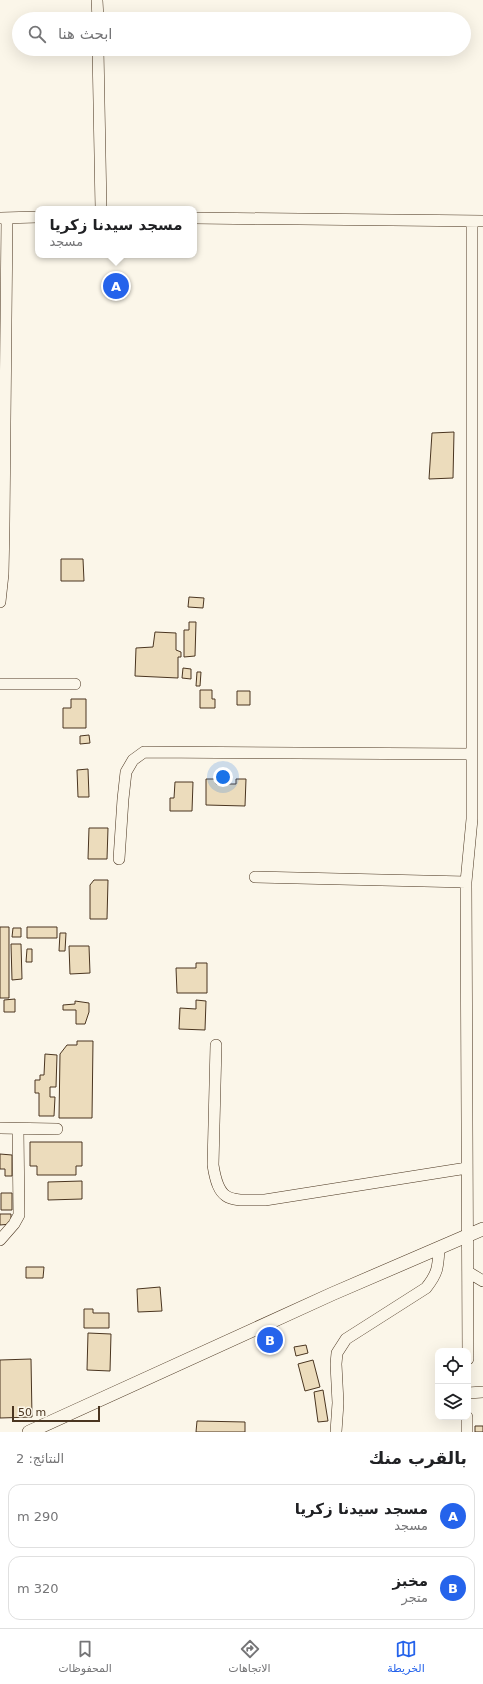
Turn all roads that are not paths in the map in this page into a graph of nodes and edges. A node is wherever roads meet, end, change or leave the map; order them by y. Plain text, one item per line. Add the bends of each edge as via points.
1 (97, 0) edge
2 (98, 12) edge
3 (98, 56) edge
4 (101, 206) edge
5 (35, 217) edge
6 (4, 218) edge
7 (197, 218) edge
8 (477, 222) edge
9 (0, 602) edge
10 (0, 684) edge
11 (75, 684) dead end
12 (472, 754) junction
13 (119, 859) dead end
14 (255, 877) dead end
15 (466, 882) junction
16 (216, 1045) dead end
17 (0, 1128) edge
18 (18, 1129) junction
19 (57, 1129) dead end
20 (467, 1168) junction
21 (483, 1229) edge
22 (468, 1236) junction
23 (0, 1240) edge
24 (439, 1249) junction
25 (468, 1272) junction
26 (483, 1281) edge
27 (468, 1348) edge
28 (483, 1392) edge
29 (471, 1393) edge
30 (467, 1420) edge
31 (29, 1432) edge
32 (336, 1432) edge
33 (467, 1432) edge

1 - 2 street
3 - 4 street
5 - 6 street
6 - 9 street via 4,532
7 - 8 street
8 - 12 street
10 - 11 street
12 - 13 street via 144,752 133,760 126,772
12 - 15 street via 472,820
14 - 15 street
15 - 20 street
16 - 20 street via 213,1165 215,1182 222,1194 236,1200 265,1200
17 - 18 street
18 - 19 street
18 - 23 street via 19,1215
20 - 22 street
21 - 22 street
22 - 24 street
22 - 25 street
24 - 31 street via 332,1294
24 - 32 street via 438,1269 426,1288 346,1339 337,1353
25 - 26 street
25 - 27 street
28 - 29 street
30 - 33 street

